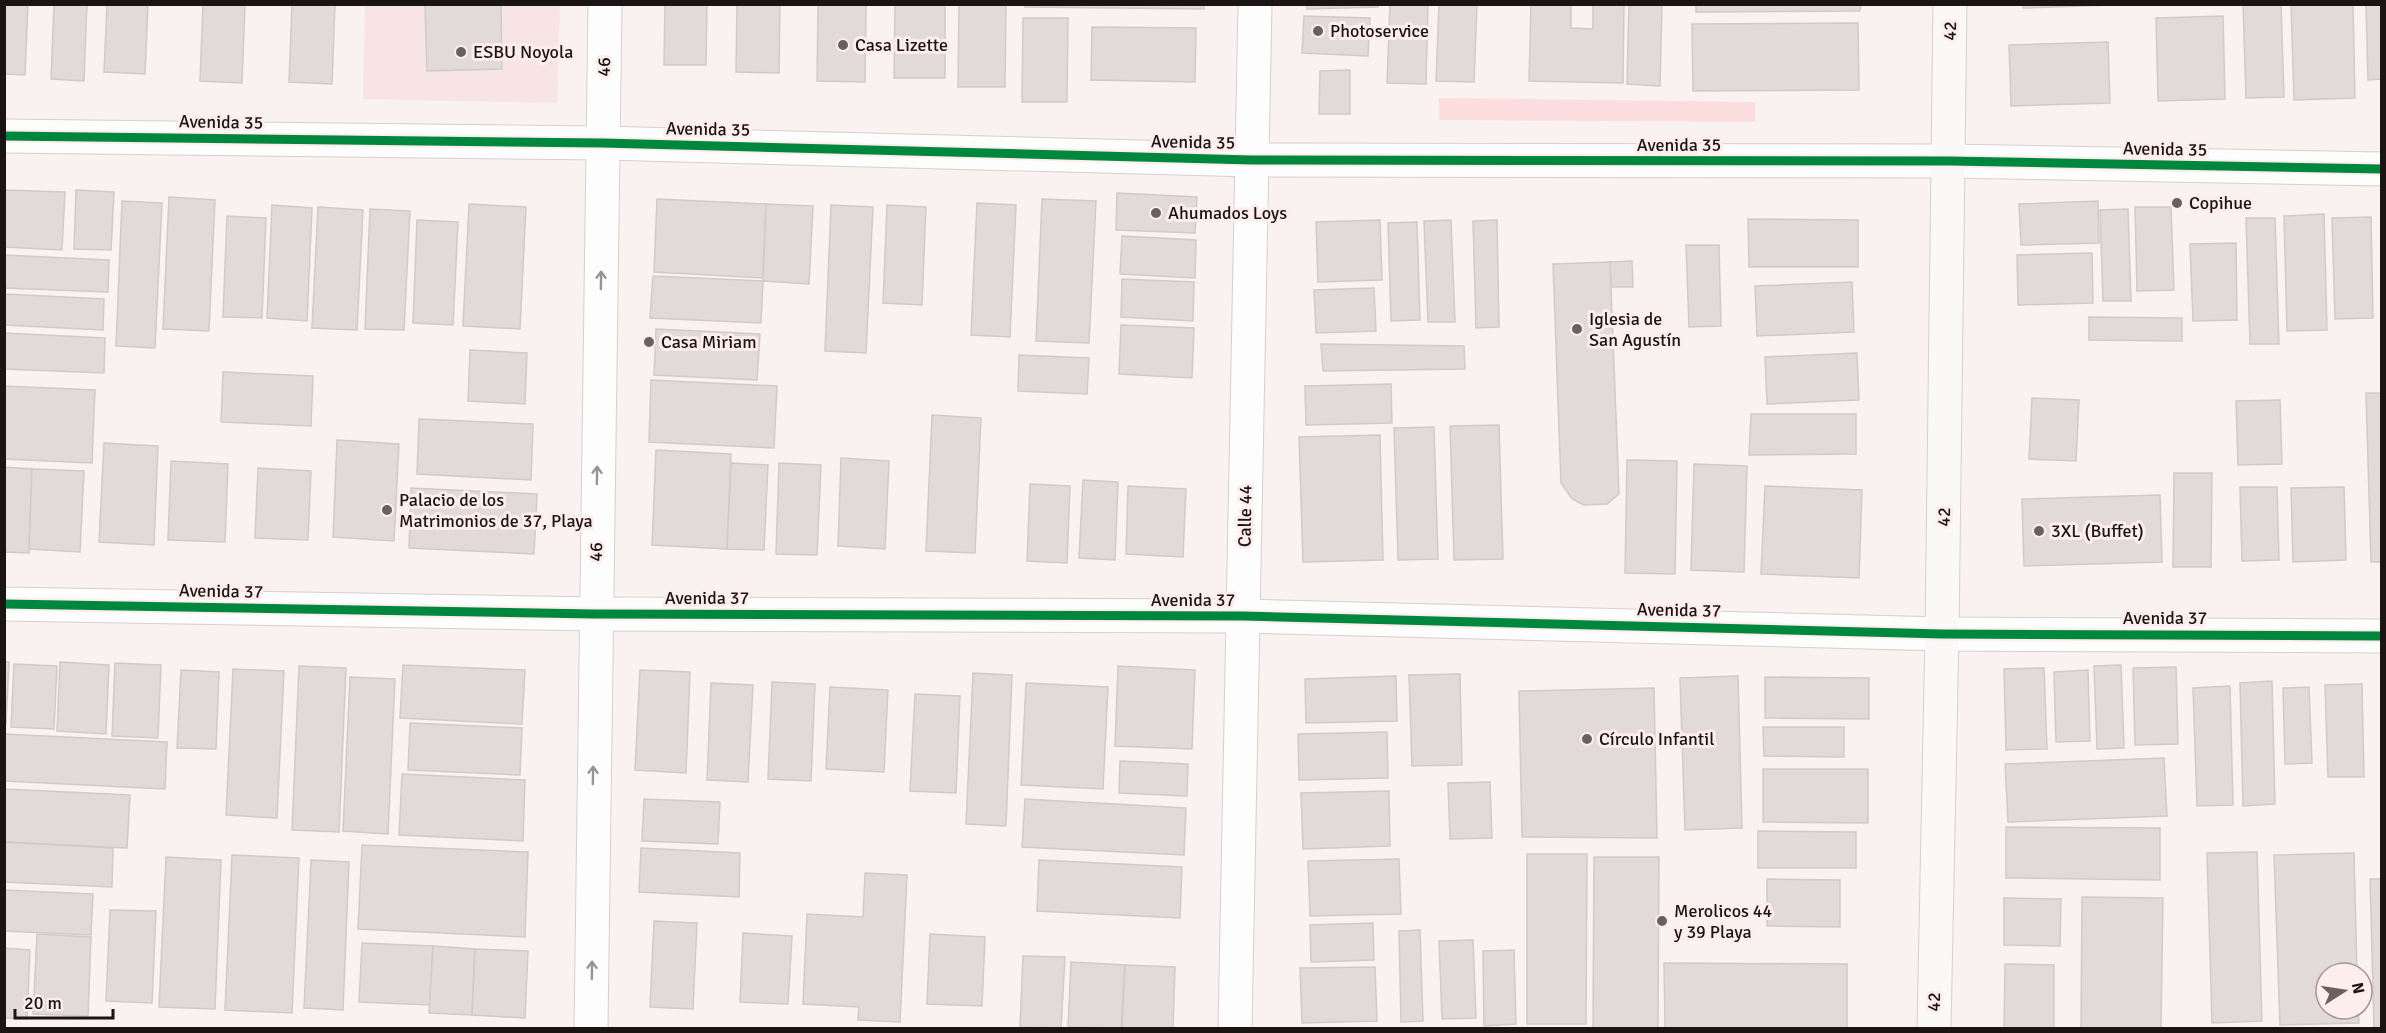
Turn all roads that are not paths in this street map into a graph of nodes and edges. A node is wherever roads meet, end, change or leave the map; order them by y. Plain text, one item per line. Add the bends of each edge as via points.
1 (605, 4) edge
2 (1255, 4) edge
3 (1950, 4) edge
4 (4, 136) edge
5 (603, 143) junction
6 (1252, 160) junction
7 (1948, 161) junction
8 (2382, 169) edge
9 (4, 604) edge
10 (595, 614) junction
11 (1243, 616) junction
12 (1942, 633) junction
13 (2382, 636) edge
14 (591, 1029) edge
15 (1234, 1029) edge
16 (1934, 1029) edge

1 - 5 street, 46
2 - 6 street, Calle 44
3 - 7 main road, 42
4 - 5 street, Avenida 35
5 - 6 street, Avenida 35
10 -> 5 street, 46
6 - 7 street, Avenida 35
6 - 11 street, Calle 44
7 - 8 street, Avenida 35
7 - 12 main road, 42
9 - 10 street, Avenida 37
10 - 11 street, Avenida 37
14 -> 10 street, 46
11 - 12 street, Avenida 37
11 - 15 street, Calle 44
12 - 13 street, Avenida 37
12 - 16 main road, 42

